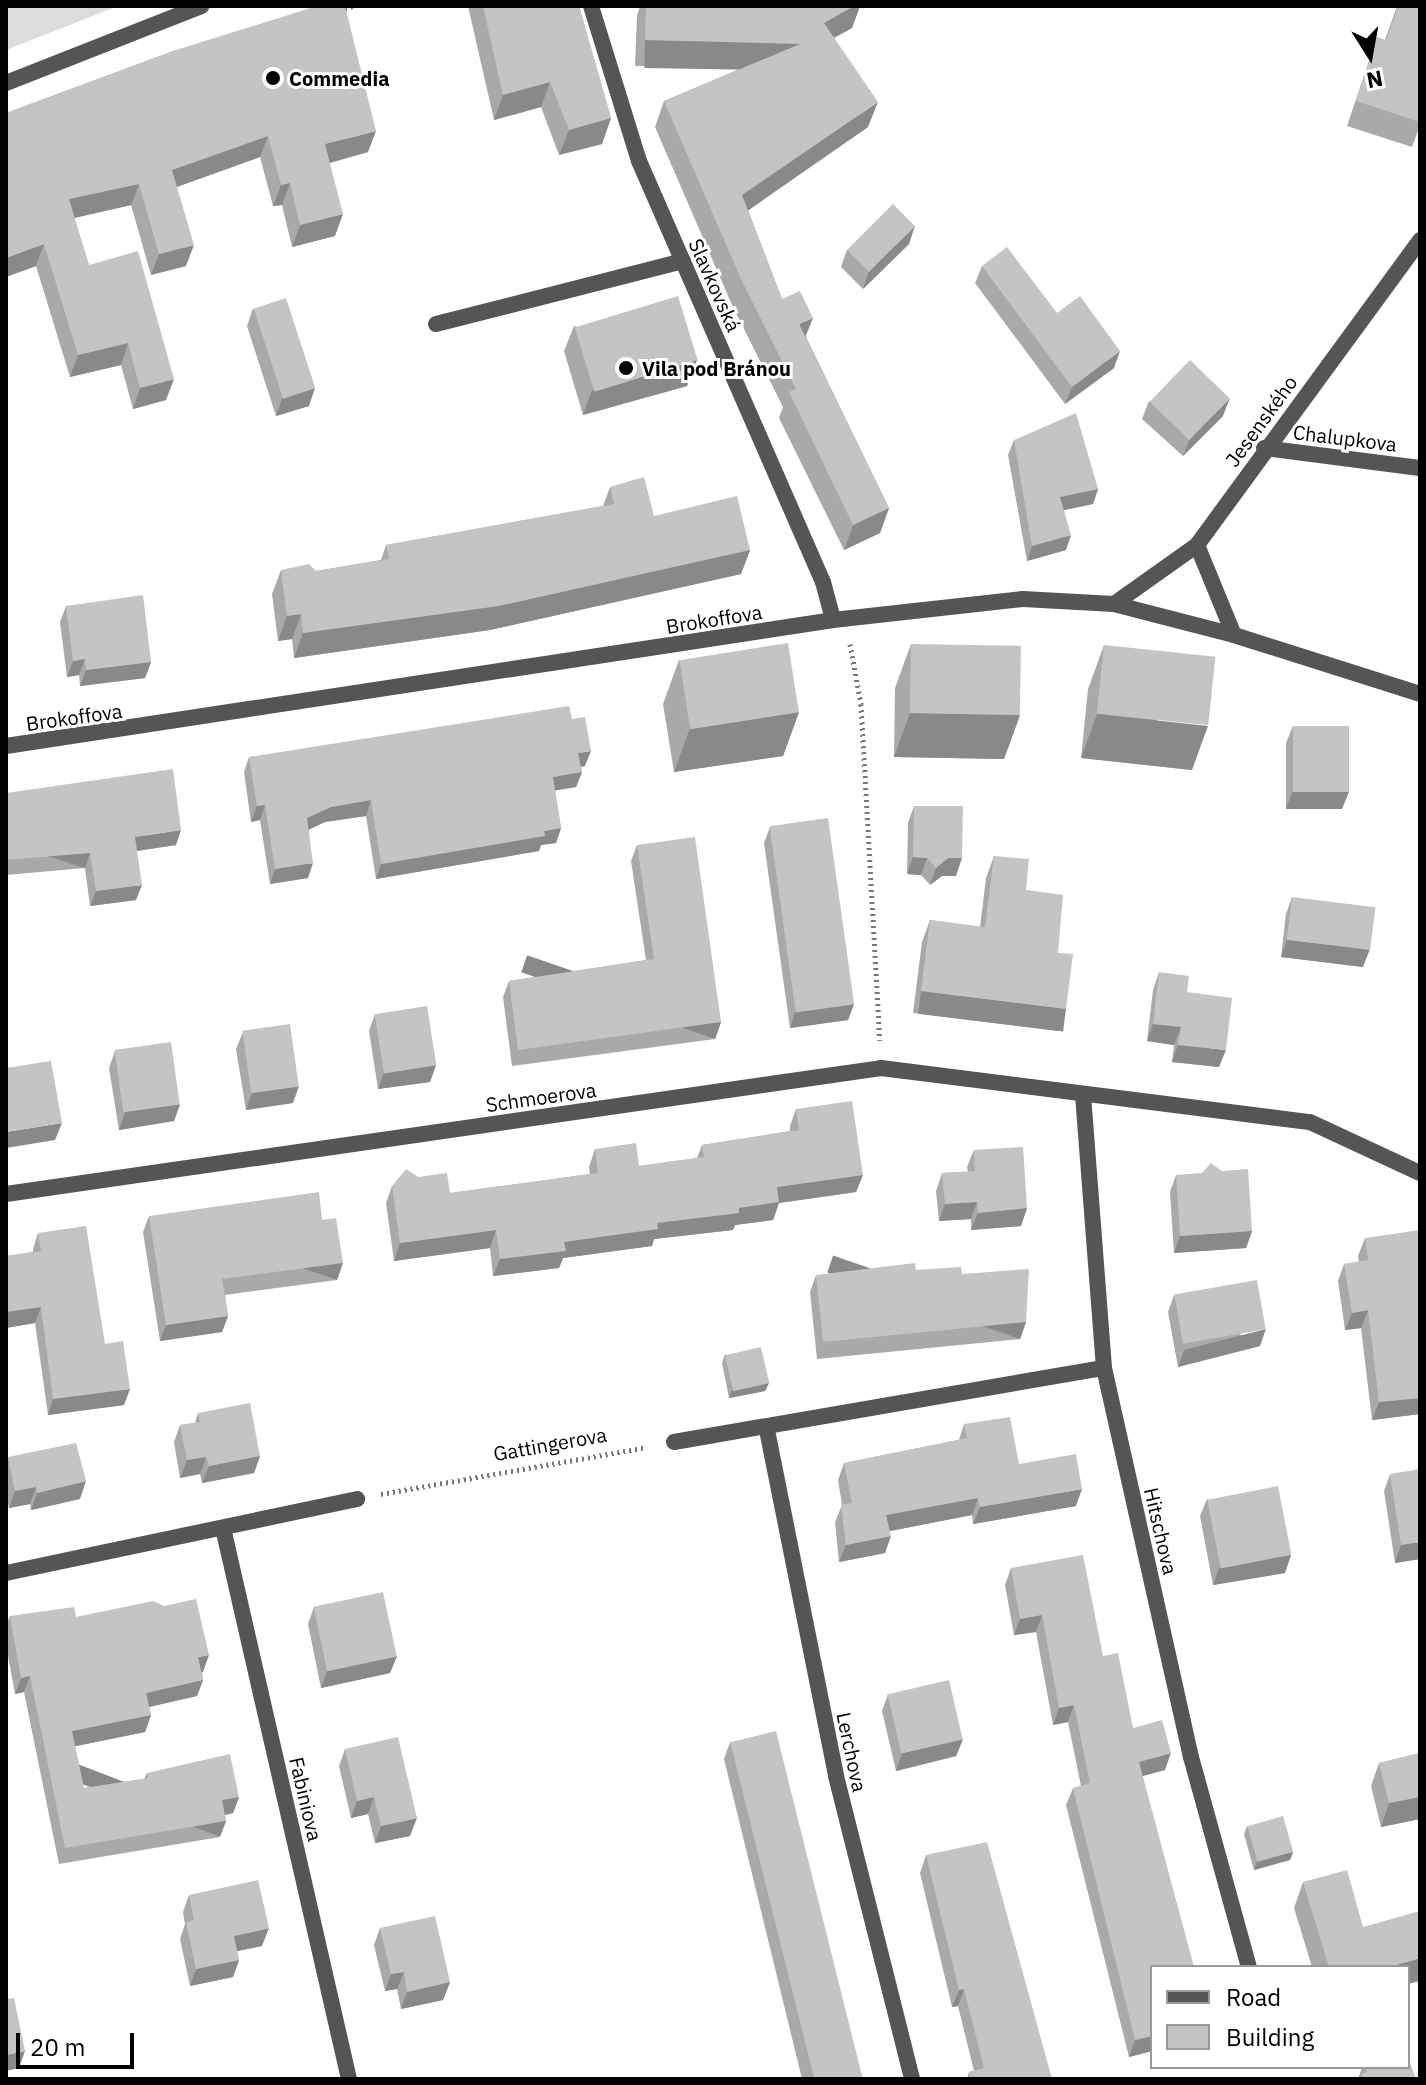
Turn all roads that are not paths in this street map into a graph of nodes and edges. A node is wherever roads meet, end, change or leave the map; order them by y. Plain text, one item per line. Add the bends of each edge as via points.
1 (201, 6) edge
2 (591, 6) edge
3 (6, 83) edge
4 (1420, 240) edge
5 (683, 261) junction
6 (436, 324) dead end
7 (1264, 448) junction
8 (1420, 468) edge
9 (1197, 545) junction
10 (1114, 604) junction
11 (833, 620) junction
12 (1234, 635) junction
13 (1420, 694) edge
14 (6, 746) edge
15 (1083, 1095) junction
16 (1420, 1173) edge
17 (6, 1194) edge
18 (1104, 1368) junction
19 (767, 1430) junction
20 (674, 1442) road end
21 (357, 1499) road end
22 (223, 1528) junction
23 (6, 1573) edge
24 (1248, 1965) edge
25 (349, 2079) edge
26 (912, 2079) edge

1 - 3 street
2 - 5 street, Slavkovská via 639,161
4 - 7 street, Jesenského
5 - 6 street
5 - 11 street, Slavkovská via 823,582
7 - 8 street, Chalupkova
7 - 9 street, Jesenského
9 - 10 street, Jesenského
9 - 12 street
10 - 11 street, Brokoffova via 1023,599
10 - 12 street, Brokoffova
11 - 14 street, Brokoffova
12 - 13 street, Brokoffova
15 - 16 street, Schmoerova via 1310,1122
15 - 17 street, Schmoerova via 881,1068
15 - 18 street, Hitschova
18 - 19 street
18 - 24 street, Hitschova via 1191,1757
19 - 20 street
19 - 26 street, Lerchova via 836,1776
21 - 22 street
22 - 23 street
22 - 25 street, Fabiniova

